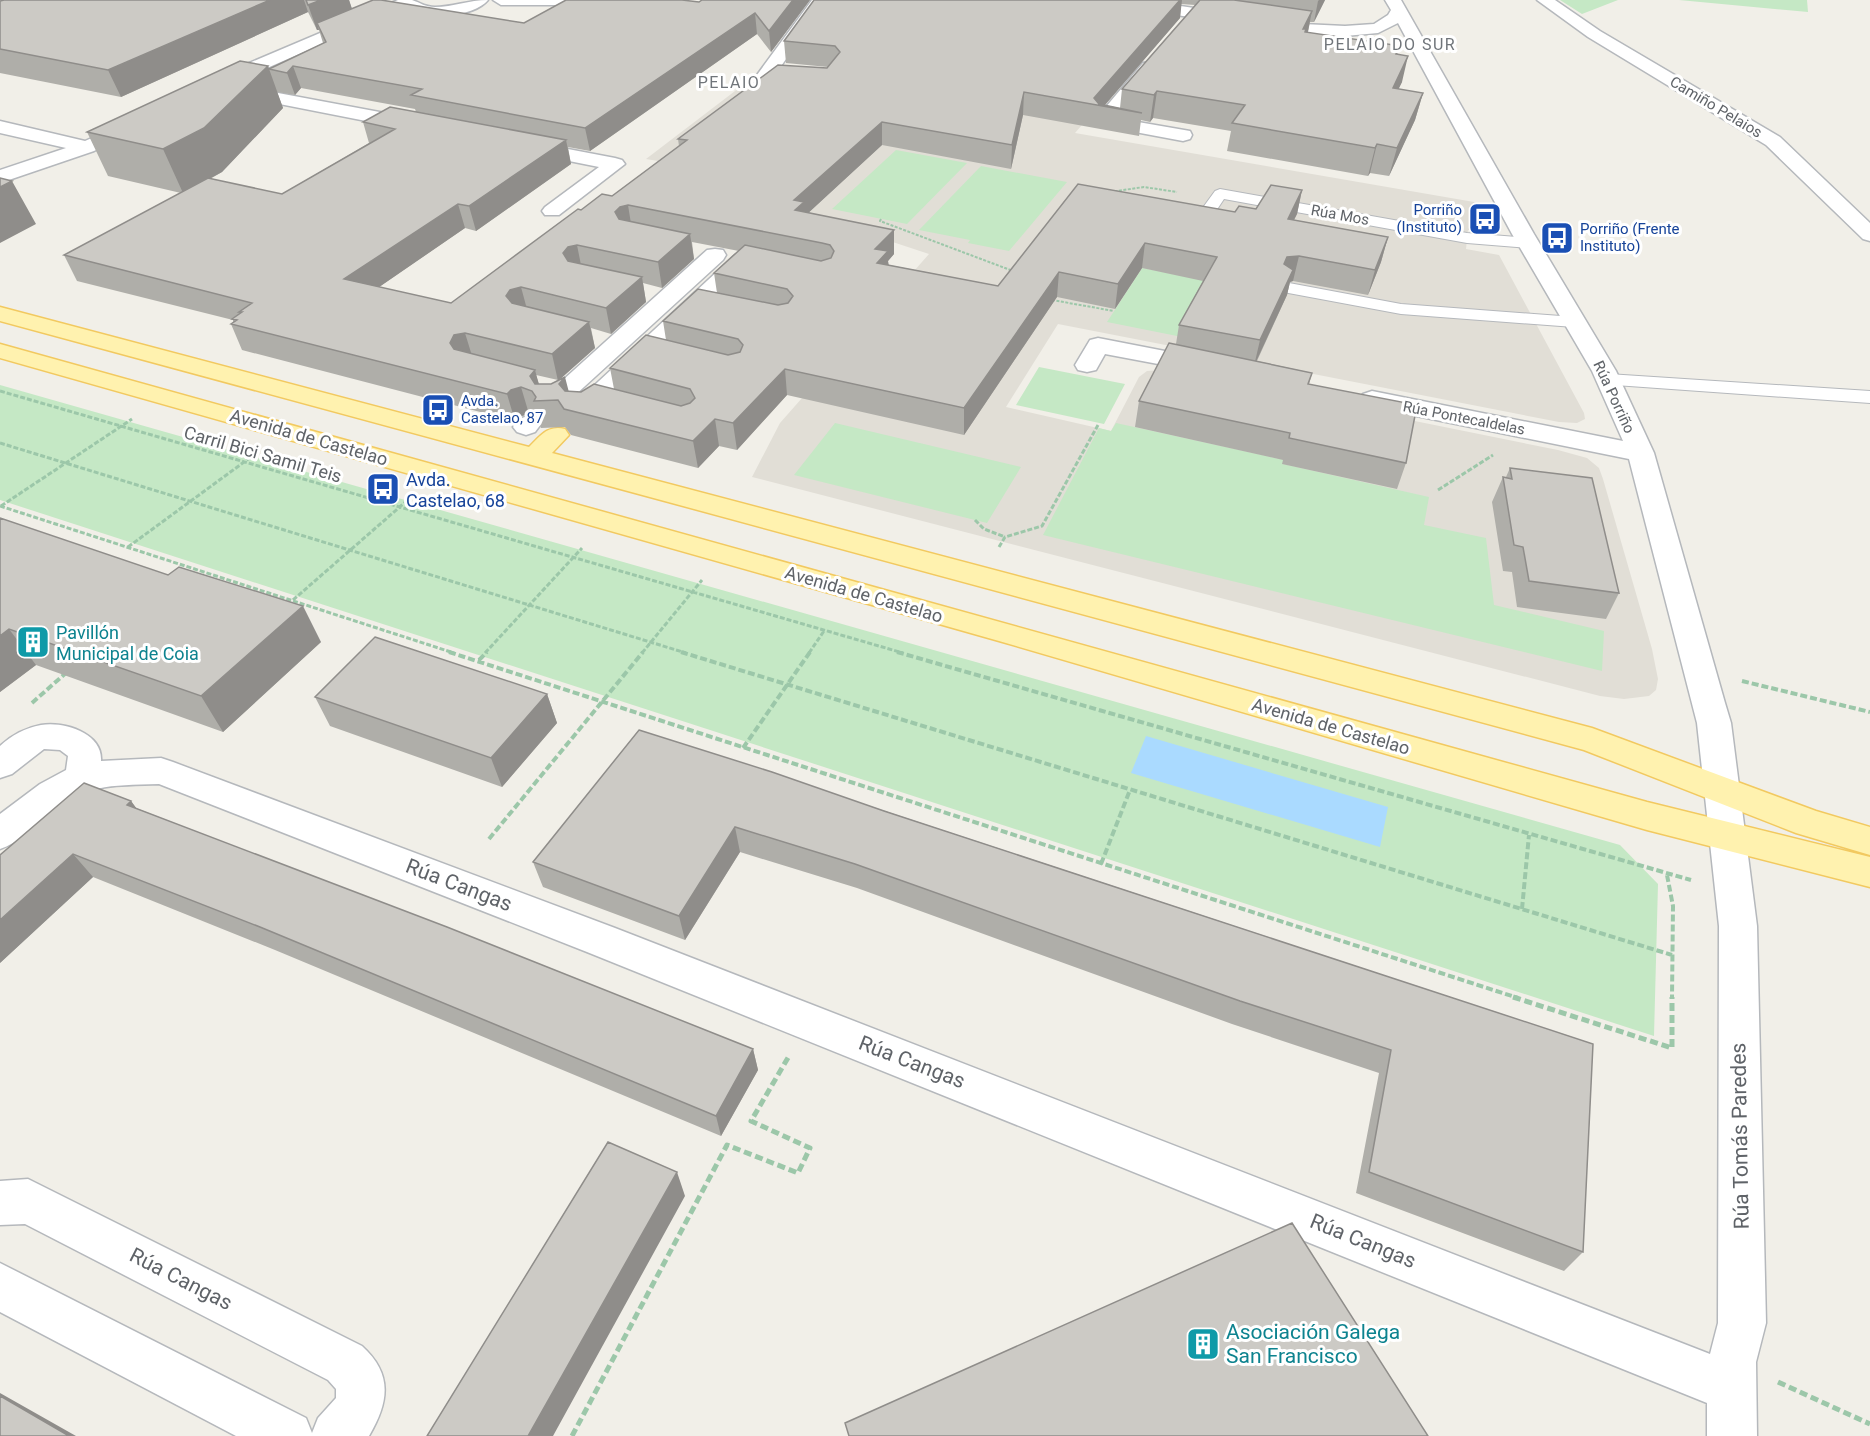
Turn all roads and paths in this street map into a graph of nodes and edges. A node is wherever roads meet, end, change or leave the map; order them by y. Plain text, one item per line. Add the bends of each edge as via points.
1 (480, 0) edge
2 (501, 0) edge
3 (560, 0) edge
4 (820, 0) edge
5 (1109, 0) edge
6 (1545, 0) edge
7 (406, 1) edge
8 (1396, 5) edge
9 (1195, 13) junction
10 (1303, 29) junction
11 (1180, 31) edge
12 (1368, 46) edge
13 (1157, 58) edge
14 (1408, 63) edge
15 (790, 76) edge
16 (1434, 78) junction
17 (150, 116) edge
18 (0, 126) edge
19 (429, 128) edge
20 (1183, 135) dead end
21 (510, 143) edge
22 (87, 147) junction
23 (0, 177) edge
24 (1106, 192) edge
25 (1177, 192) dead end
26 (552, 211) dead end
27 (881, 219) dead end
28 (1202, 219) edge
29 (1870, 235) edge
30 (1528, 243) junction
31 (743, 260) junction
32 (766, 265) edge
33 (1011, 278) edge
34 (1289, 288) edge
35 (658, 295) junction
36 (1052, 300) edge
37 (707, 306) junction
38 (1114, 311) edge
39 (0, 314) edge
40 (1574, 322) junction
41 (605, 342) junction
42 (2, 353) edge
43 (655, 354) junction
44 (1087, 365) dead end
45 (1226, 370) edge
46 (1608, 380) junction
47 (0, 391) edge
48 (1355, 396) edge
49 (1870, 397) edge
50 (135, 417) dead end
51 (527, 425) dead end
52 (1098, 425) dead end
53 (121, 426) junction
54 (557, 433) dead end
55 (0, 443) edge
56 (500, 447) junction
57 (1498, 452) dead end
58 (257, 453) dead end
59 (1641, 453) junction
60 (534, 456) junction
61 (244, 462) junction
62 (65, 463) junction
63 (1438, 490) dead end
64 (411, 497) dead end
65 (192, 501) junction
66 (399, 507) junction
67 (975, 520) dead end
68 (1005, 537) junction
69 (127, 547) junction
70 (583, 547) dead end
71 (351, 550) junction
72 (997, 550) dead end
73 (573, 558) junction
74 (196, 570) junction
75 (188, 577) edge
76 (702, 579) dead end
77 (691, 592) junction
78 (293, 600) junction
79 (529, 604) junction
80 (824, 631) junction
81 (650, 643) junction
82 (479, 660) junction
83 (71, 669) edge
84 (1700, 671) junction
85 (786, 685) junction
86 (602, 700) junction
87 (26, 711) dead end
88 (1870, 712) edge
89 (743, 748) junction
90 (0, 765) edge
91 (83, 778) junction
92 (1722, 789) junction
93 (1130, 790) junction
94 (0, 835) edge
95 (1529, 835) junction
96 (1728, 836) junction
97 (489, 839) dead end
98 (1870, 841) edge
99 (1101, 864) junction
100 (1870, 872) edge
101 (1522, 909) junction
102 (1672, 955) junction
103 (789, 1055) dead end
104 (0, 1203) edge
105 (0, 1287) edge
106 (1732, 1375) junction
107 (1870, 1424) edge
108 (288, 1436) edge
109 (336, 1436) edge
110 (572, 1436) edge
111 (1732, 1436) edge

1 - 7 street via 447,11 415,9
2 - 3 street
4 - 15 street via 770,69
5 - 9 street
6 - 29 street, Camiño Pelaios via 1773,141
7 - 19 street via 206,88
8 - 10 street via 1395,18 1378,28
8 - 16 street, Rúa Porriño
9 - 10 street
9 - 11 street
10 - 12 street
13 - 20 street via 1103,121
14 - 16 street
16 - 30 street, Rúa Porriño
17 - 22 street
18 - 22 street
21 - 26 street via 615,164
22 - 23 street
24 - 25 path via 1144,187
27 - 33 path via 1014,271
28 - 30 lane, Rúa Mos via 1220,194 1467,238
30 - 40 street, Rúa Porriño
31 - 32 street
31 - 35 street via 705,253
31 - 37 street
34 - 40 lane via 1401,309
35 - 37 street
35 - 41 street
36 - 38 path
37 - 43 street
39 - 56 main road, Avenida de Castelao
40 - 46 street, Rúa Porriño
41 - 43 street
41 - 43 street via 553,394 597,405
42 - 96 main road, Avenida de Castelao
44 - 45 street via 1098,345
46 - 49 lane
46 - 59 street, Rúa Porriño
47 - 53 path, Carril Bici Samil Teis
48 - 59 street, Rúa Pontecaldelas
50 - 53 path
51 - 56 main road
52 - 68 path via 1042,526
53 - 61 path, Carril Bici Samil Teis
53 - 62 path
54 - 60 main road
55 - 62 path
56 - 60 main road, Avenida de Castelao
57 - 63 path
58 - 61 path
59 - 84 street, Rúa Porriño
60 - 92 main road, Avenida de Castelao via 1592,740
61 - 65 path
61 - 66 path, Carril Bici Samil Teis
62 - 65 path
62 - 69 path via 0,506
64 - 66 path
65 - 69 path
65 - 71 path
66 - 71 path
66 - 73 path, Carril Bici Samil Teis
67 - 68 path via 984,529
68 - 72 path
69 - 74 path
70 - 73 path
71 - 78 path
71 - 79 path
73 - 77 path, Carril Bici Samil Teis
73 - 79 path
74 - 75 path
74 - 78 path
76 - 77 path
77 - 80 path, Carril Bici Samil Teis
77 - 81 path
78 - 82 path
79 - 81 path
79 - 82 path
80 - 85 path
80 - 95 path, Carril Bici Samil Teis
81 - 85 path
81 - 86 path
82 - 86 path
83 - 87 path via 36,697
84 - 88 path
84 - 92 street, Rúa Porriño via 1714,723
85 - 89 path
85 - 93 path
86 - 89 path
86 - 97 path
89 - 99 path
90 - 91 street via 30,740 45,734 79,746 85,753
91 - 94 street, Rúa Cangas via 22,816
91 - 106 street, Rúa Cangas via 161,771
92 - 96 street, Rúa Porriño
92 - 98 main road, Avenida de Castelao via 1809,823
93 - 99 path
93 - 101 path
95 - 101 path
95 - 102 path, Carril Bici Samil Teis via 1668,875 1673,906
96 - 100 main road, Avenida de Castelao
96 - 106 street, Rúa Tomás Paredes via 1738,927 1742,1312
99 - 102 path via 1672,1048
101 - 102 path
103 - 110 path via 752,1120 810,1148 798,1173 727,1145
104 - 109 street, Rúa Cangas via 28,1201 345,1363 358,1376 362,1388 349,1424
105 - 108 street
106 - 107 path via 1834,1406
106 - 111 street, Rúa Tomás Paredes

